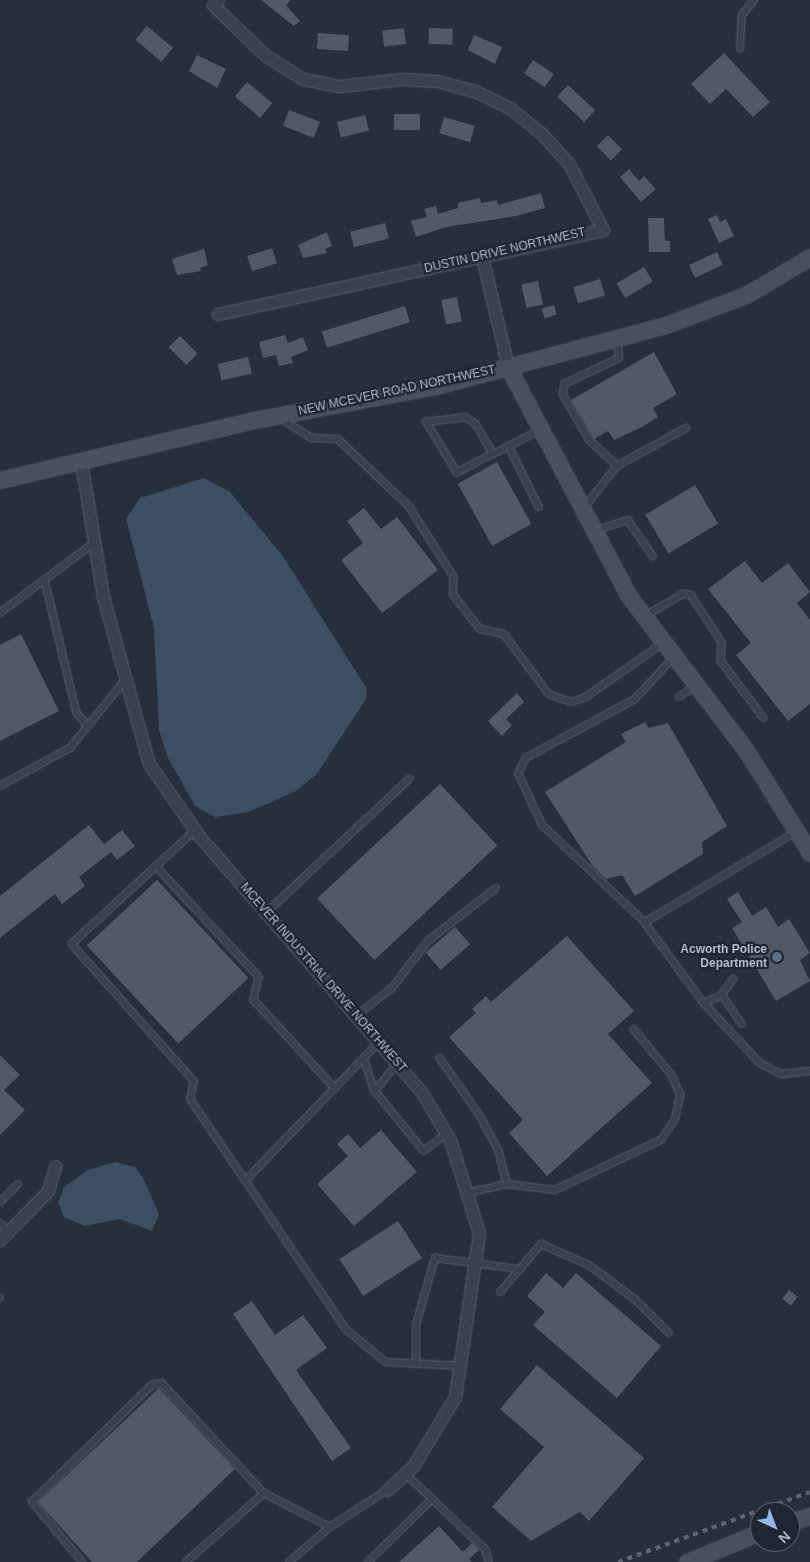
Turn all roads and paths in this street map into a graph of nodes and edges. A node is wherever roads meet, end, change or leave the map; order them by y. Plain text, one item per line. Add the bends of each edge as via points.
1 (218, 0) edge
2 (754, 0) edge
3 (740, 49) dead end
4 (482, 257) junction
5 (810, 257) edge
6 (218, 314) dead end
7 (617, 339) junction
8 (508, 367) junction
9 (278, 416) junction
10 (686, 428) dead end
11 (540, 430) junction
12 (509, 446) junction
13 (493, 454) junction
14 (81, 462) junction
15 (617, 466) junction
16 (0, 480) edge
17 (539, 507) dead end
18 (582, 511) junction
19 (592, 532) junction
20 (94, 544) junction
21 (653, 556) dead end
22 (45, 580) junction
23 (0, 613) edge
24 (643, 617) junction
25 (663, 644) junction
26 (674, 658) junction
27 (126, 679) junction
28 (695, 686) junction
29 (679, 697) dead end
30 (764, 718) dead end
31 (88, 726) junction
32 (410, 779) dead end
33 (0, 786) edge
34 (196, 830) junction
35 (797, 832) junction
36 (810, 853) edge
37 (156, 866) junction
38 (496, 888) dead end
39 (266, 913) junction
40 (645, 923) junction
41 (734, 979) dead end
42 (722, 995) junction
43 (704, 1003) junction
44 (356, 1016) junction
45 (742, 1024) dead end
46 (634, 1030) dead end
47 (379, 1042) junction
48 (364, 1058) junction
49 (440, 1058) dead end
50 (397, 1064) junction
51 (810, 1071) edge
52 (335, 1088) junction
53 (375, 1091) junction
54 (447, 1134) junction
55 (55, 1166) dead end
56 (246, 1181) junction
57 (18, 1184) dead end
58 (507, 1184) junction
59 (467, 1192) junction
60 (0, 1202) edge
61 (4, 1227) edge
62 (0, 1240) edge
63 (474, 1265) junction
64 (520, 1269) junction
65 (500, 1292) dead end
66 (669, 1333) dead end
67 (416, 1364) junction
68 (460, 1366) junction
69 (405, 1473) junction
70 (387, 1490) joint
71 (264, 1493) junction
72 (432, 1499) junction
73 (330, 1527) junction
74 (750, 1536) edge
75 (82, 1562) edge
76 (186, 1562) edge
77 (289, 1562) edge
78 (368, 1562) edge
79 (489, 1562) edge
80 (686, 1562) edge

1 - 4 street, DUSTIN DRIVE NORTHWEST via 213,5 265,55 303,79 340,86 401,79 448,83 498,101 542,134 573,170 603,230
2 - 3 lane via 742,15
4 - 6 street, DUSTIN DRIVE NORTHWEST
4 - 8 street
5 - 7 street, NEW MCEVER ROAD NORTHWEST via 775,280 715,308
7 - 8 street, NEW MCEVER ROAD NORTHWEST
7 - 15 lane via 619,358 564,384 563,395 589,440
8 - 9 street, NEW MCEVER ROAD NORTHWEST
8 - 11 street
9 - 14 street, NEW MCEVER ROAD NORTHWEST
9 - 25 lane via 312,438 338,440 409,506 454,576 452,594 480,629 504,634 549,694 571,702 586,698
10 - 15 lane
11 - 12 lane
11 - 18 street
12 - 13 lane
12 - 17 lane
13 - 13 lane via 476,424 466,417 426,422 456,473
14 - 16 street, NEW MCEVER ROAD NORTHWEST
14 - 20 street, MCEVER INDUSTRIAL DRIVE NORTHWEST
15 - 18 lane
18 - 19 street
19 - 21 lane via 628,520
19 - 24 street
20 - 22 lane
20 - 27 street, MCEVER INDUSTRIAL DRIVE NORTHWEST via 103,597
22 - 23 lane
22 - 31 lane via 77,713
24 - 25 street
24 - 30 lane via 683,594 691,595 722,642 721,661
25 - 26 street
26 - 28 street
26 - 40 lane via 635,698 526,758 518,773 542,825
27 - 31 lane
27 - 34 street, MCEVER INDUSTRIAL DRIVE NORTHWEST via 149,764
28 - 29 lane
28 - 35 street via 747,752
31 - 33 lane via 70,748
32 - 39 lane
34 - 37 lane
34 - 39 street, MCEVER INDUSTRIAL DRIVE NORTHWEST
35 - 36 street
35 - 40 lane
37 - 52 lane via 259,977 254,1000
37 - 56 lane via 72,944 194,1081 191,1100
38 - 44 lane via 428,941 392,988
39 - 44 street, MCEVER INDUSTRIAL DRIVE NORTHWEST
40 - 43 lane
41 - 42 lane
42 - 43 lane
42 - 45 lane
43 - 51 lane via 766,1068 790,1074
44 - 47 street, MCEVER INDUSTRIAL DRIVE NORTHWEST
46 - 58 lane via 672,1076 680,1094 676,1120 661,1140 555,1190
47 - 48 lane
47 - 50 street, MCEVER INDUSTRIAL DRIVE NORTHWEST
48 - 52 lane
48 - 53 lane
49 - 58 lane via 481,1117 499,1152
50 - 53 lane
50 - 54 street, MCEVER INDUSTRIAL DRIVE NORTHWEST via 421,1091
52 - 56 lane
53 - 54 lane via 424,1151
54 - 59 street, MCEVER INDUSTRIAL DRIVE NORTHWEST
55 - 61 street via 48,1191
56 - 67 lane via 346,1330 386,1362
57 - 60 lane
58 - 59 lane
59 - 63 street, MCEVER INDUSTRIAL DRIVE NORTHWEST via 479,1233
61 - 62 street
63 - 64 lane
63 - 67 lane via 435,1258 416,1325
63 - 68 street, MCEVER INDUSTRIAL DRIVE NORTHWEST
64 - 65 lane
64 - 66 lane via 541,1244 571,1256 635,1299
67 - 68 lane
68 - 69 street, MCEVER INDUSTRIAL DRIVE NORTHWEST via 455,1397
69 - 70 street, MCEVER INDUSTRIAL DRIVE NORTHWEST
69 - 72 lane
70 - 73 lane
71 - 73 lane
71 - 75 lane via 162,1382 152,1385 32,1502
71 - 76 lane
72 - 78 lane
72 - 79 lane via 486,1550
73 - 77 lane
74 - 80 street

